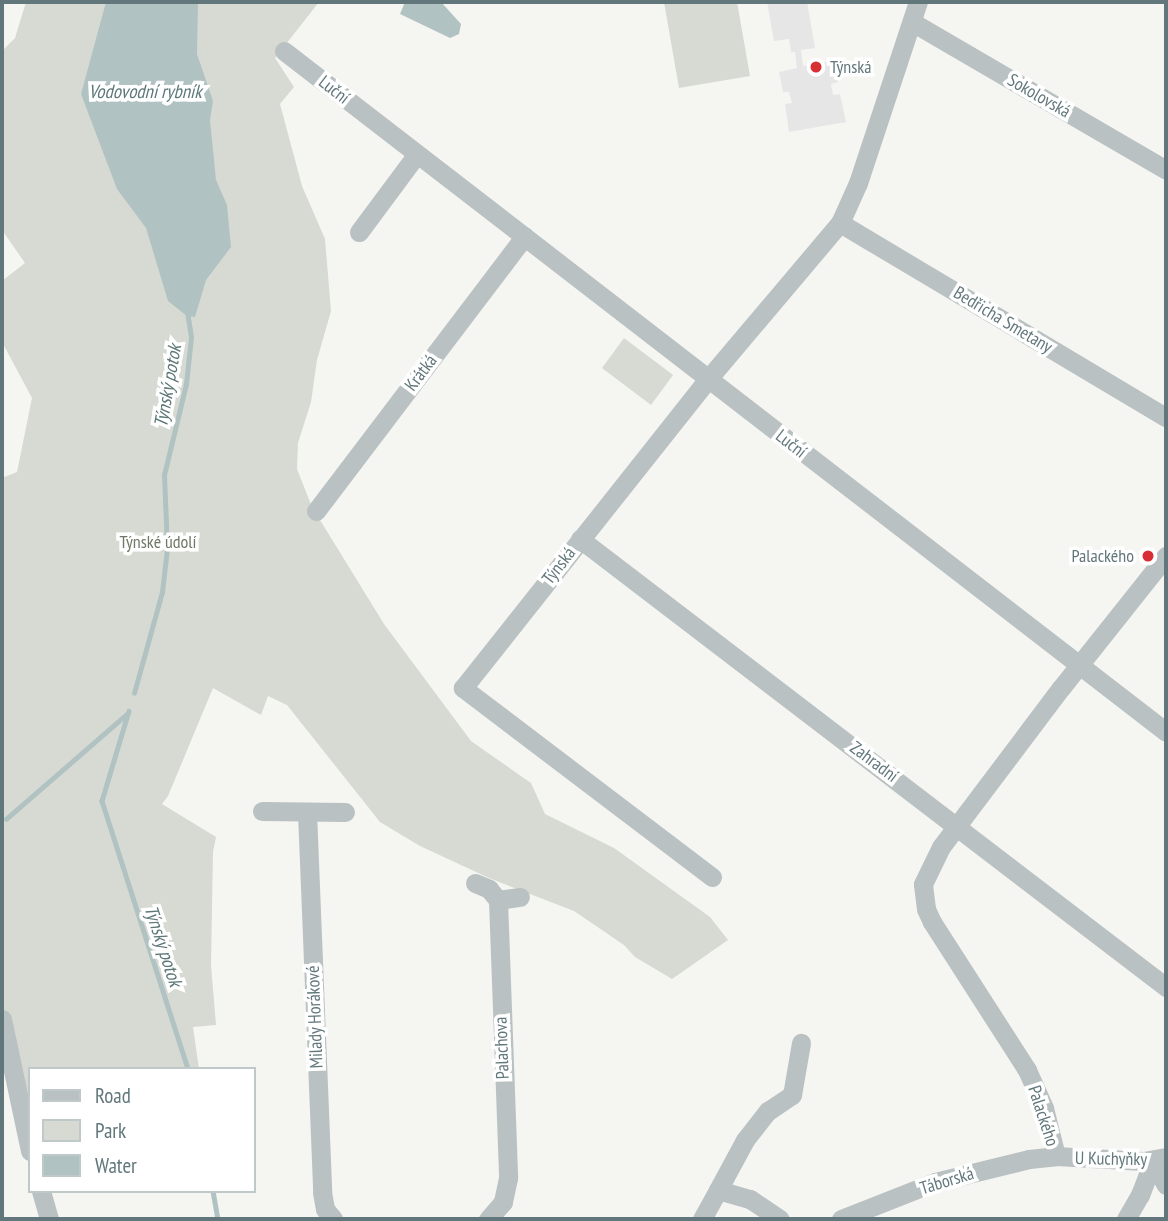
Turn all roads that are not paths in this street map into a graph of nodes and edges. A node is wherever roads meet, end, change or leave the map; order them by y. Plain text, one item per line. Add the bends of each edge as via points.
1 (918, 2) edge
2 (912, 22) junction
3 (284, 51) dead end
4 (417, 154) junction
5 (1166, 170) edge
6 (840, 223) junction
7 (359, 232) dead end
8 (525, 236) junction
9 (708, 379) junction
10 (1166, 417) edge
11 (316, 510) dead end
12 (580, 539) junction
13 (1166, 556) edge
14 (1082, 666) junction
15 (1166, 732) edge
16 (262, 811) dead end
17 (307, 812) junction
18 (345, 812) dead end
19 (957, 826) junction
20 (712, 877) dead end
21 (475, 883) dead end
22 (520, 897) dead end
23 (498, 900) junction
24 (1166, 987) edge
25 (2, 1019) edge
26 (801, 1044) dead end
27 (28, 1142) edge
28 (1056, 1156) junction
29 (1159, 1159) edge
30 (1166, 1185) edge
31 (718, 1190) junction
32 (42, 1193) edge
33 (49, 1219) edge
34 (333, 1219) edge
35 (488, 1219) edge
36 (702, 1219) edge
37 (780, 1219) edge
38 (841, 1219) edge
39 (1126, 1219) edge

1 - 2 street, Týnská
2 - 5 street, Sokolovská
2 - 6 street, Týnská
3 - 4 street, Luční
4 - 7 street
4 - 8 street, Luční
6 - 9 street, Týnská
6 - 10 street, Bedřicha Smetany
8 - 9 street, Luční
8 - 11 street, Krátká
9 - 12 street, Týnská
9 - 14 street, Luční
12 - 19 street, Zahradní
12 - 20 street, Týnská via 463,688
13 - 14 street, Palackého
14 - 15 street, Luční
14 - 19 street, Palackého
16 - 17 street
17 - 18 street
17 - 34 street, Milady Horákové via 322,1192 325,1209
19 - 24 street, Zahradní
19 - 28 street, Palackého via 926,875 926,909 1027,1070 1044,1108
21 - 23 street
22 - 23 street
23 - 35 street, Palachova via 508,1178 503,1202
25 - 27 street
26 - 31 street via 792,1096 768,1111 745,1140
28 - 29 street, U Kuchyňky
28 - 38 street, Táborská via 935,1182
29 - 30 street
29 - 39 street
31 - 36 street
31 - 37 street via 750,1199
32 - 33 street

